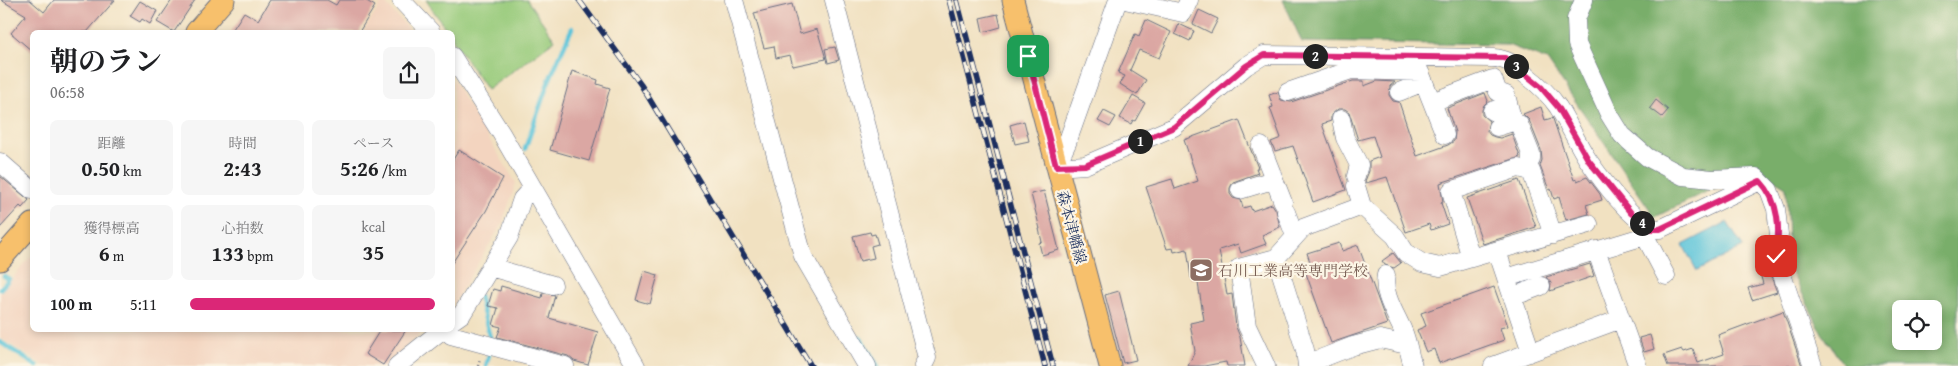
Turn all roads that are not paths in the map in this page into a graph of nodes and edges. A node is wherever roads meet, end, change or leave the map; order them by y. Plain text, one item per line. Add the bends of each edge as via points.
1 (224, 0) edge
2 (401, 0) edge
3 (734, 0) edge
4 (834, 0) edge
5 (1013, 0) edge
6 (1118, 0) edge
7 (1125, 0) edge
8 (1189, 0) edge
9 (1584, 0) edge
10 (198, 30) edge
11 (429, 30) edge
12 (455, 61) edge
13 (1424, 82) junction
14 (1288, 92) dead end
15 (1399, 92) dead end
16 (1432, 102) junction
17 (1341, 119) dead end
18 (1445, 136) dead end
19 (1261, 146) dead end
20 (0, 162) edge
21 (1531, 165) junction
22 (1056, 166) junction
23 (1273, 180) junction
24 (1760, 181) junction
25 (30, 188) edge
26 (532, 188) junction
27 (1240, 190) dead end
28 (1362, 206) junction
29 (30, 226) edge
30 (1553, 235) junction
31 (1296, 236) junction
32 (1497, 251) junction
33 (1593, 251) junction
34 (1276, 258) junction
35 (1471, 258) junction
36 (0, 260) edge
37 (490, 267) junction
38 (1386, 275) dead end
39 (1666, 276) dead end
40 (1506, 278) junction
41 (553, 285) dead end
42 (1541, 286) dead end
43 (1512, 296) junction
44 (1621, 319) junction
45 (455, 320) edge
46 (440, 332) edge
47 (448, 332) edge
48 (1407, 345) junction
49 (1531, 352) junction
50 (1637, 364) dead end
51 (1307, 365) edge
52 (397, 366) edge
53 (565, 366) edge
54 (636, 366) edge
55 (867, 366) edge
56 (923, 366) edge
57 (1110, 366) edge
58 (1266, 366) edge
59 (1413, 366) edge
60 (1493, 366) edge
61 (1814, 366) edge

1 - 10 main road
2 - 11 street
3 - 55 street via 803,256
4 - 56 street via 927,358
5 - 22 main road, 森本津幡線
6 - 22 street
7 - 8 street via 1183,13
9 - 24 street via 1576,19 1577,44 1622,135 1647,157 1683,176 1712,179 1756,177
12 - 26 street
13 - 14 street via 1420,72 1351,70
13 - 15 street
13 - 16 street
16 - 18 street
16 - 21 street via 1493,80 1498,92 1506,95 1503,116 1519,124 1531,154
17 - 28 street via 1359,165 1356,181
19 - 23 street
20 - 25 street
21 - 30 street
21 - 35 street via 1451,191
22 - 24 street via 1085,165 1174,127 1246,66 1264,55 1505,58 1541,87 1558,107 1576,142 1604,180 1631,213 1652,229 1660,229
22 - 57 main road, 森本津幡線
23 - 27 street
23 - 31 street
24 - 61 street via 1769,190 1776,209 1779,236 1776,256
26 - 37 street via 522,199 509,237
26 - 54 street
28 - 31 street via 1303,228
28 - 35 street via 1395,236 1406,253 1422,263 1440,267
29 - 36 main road
30 - 32 street
30 - 33 street via 1586,225
31 - 34 street
32 - 35 street
32 - 40 street
33 - 39 street via 1645,236
33 - 40 street
33 - 44 street
34 - 51 street
34 - 58 street via 1239,268 1247,326
37 - 41 street
37 - 45 street via 462,314
38 - 48 street via 1384,285
40 - 43 street
42 - 43 street
43 - 49 street
44 - 49 street
44 - 50 street
46 - 52 street
47 - 53 street
48 - 51 street via 1380,339
48 - 59 street
49 - 60 street

